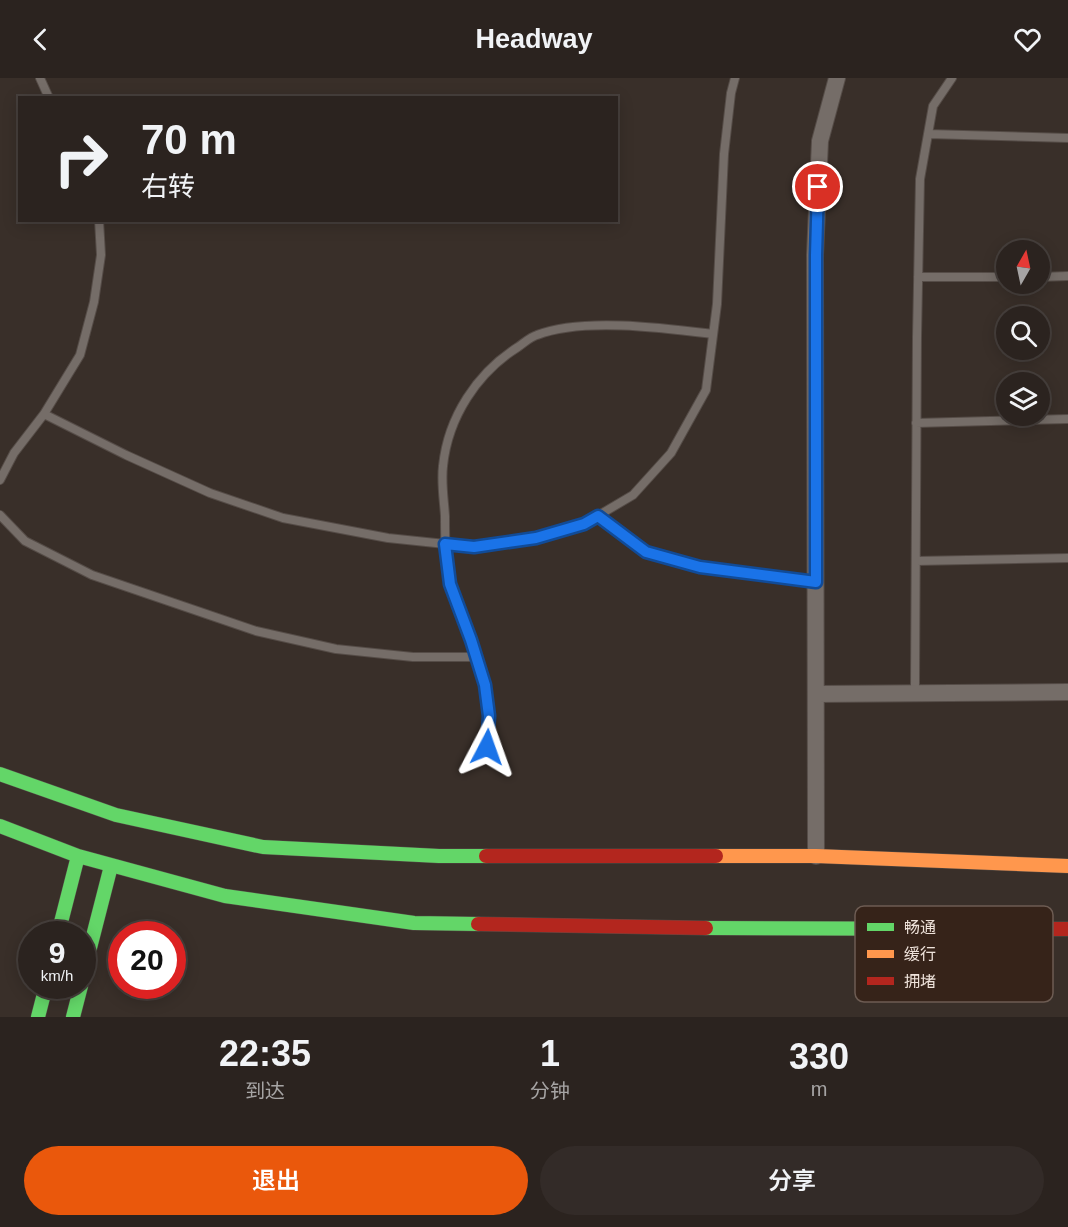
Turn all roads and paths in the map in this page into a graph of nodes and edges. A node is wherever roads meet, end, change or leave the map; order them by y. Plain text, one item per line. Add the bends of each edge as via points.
1 (40, 78) edge
2 (735, 78) edge
3 (837, 78) edge
4 (952, 78) edge
5 (48, 96) edge
6 (928, 134) junction
7 (1068, 138) edge
8 (99, 222) edge
9 (1068, 276) edge
10 (996, 277) edge
11 (1050, 277) edge
12 (918, 278) junction
13 (713, 334) junction
14 (44, 414) junction
15 (1068, 419) edge
16 (916, 423) junction
17 (0, 480) edge
18 (0, 515) edge
19 (598, 516) junction
20 (445, 544) junction
21 (1068, 558) edge
22 (916, 561) junction
23 (816, 582) junction
24 (476, 657) junction
25 (915, 685) dead end
26 (1068, 692) edge
27 (816, 694) junction
28 (487, 747) dead end
29 (0, 774) edge
30 (0, 826) edge
31 (78, 856) junction
32 (816, 856) junction
33 (111, 866) junction
34 (1068, 866) edge
35 (61, 921) edge
36 (96, 925) edge
37 (855, 929) edge
38 (1053, 929) edge
39 (1068, 929) edge
40 (43, 999) edge
41 (78, 999) edge
42 (38, 1017) edge
43 (73, 1017) edge

1 - 5 lane
2 - 13 lane via 724,154
3 - 23 street via 820,141
4 - 6 lane via 933,106
6 - 7 lane
6 - 12 lane via 920,179
8 - 14 lane via 101,255 80,355
9 - 11 lane
10 - 12 lane
12 - 16 lane
13 - 19 lane via 706,390 671,453 633,495
13 - 20 lane via 646,327 572,326 536,335 507,354 484,375 450,430 443,467
14 - 17 lane via 14,453
14 - 20 lane via 210,493 283,518 388,538
15 - 16 lane
16 - 22 lane
18 - 24 lane via 25,540 92,575 256,631 336,649 413,657
19 - 20 lane via 536,538 474,547
19 - 23 lane via 646,552 700,567
20 - 24 lane via 450,584
21 - 22 lane
22 - 25 lane
23 - 27 street
24 - 28 lane via 487,696
26 - 27 street
27 - 32 street
29 - 32 main road via 116,815 263,847 439,856
30 - 31 main road
31 - 33 main road
31 - 35 main road
32 - 34 main road
33 - 36 main road
33 - 37 main road via 225,897 414,923
38 - 39 main road
40 - 42 main road
41 - 43 main road

